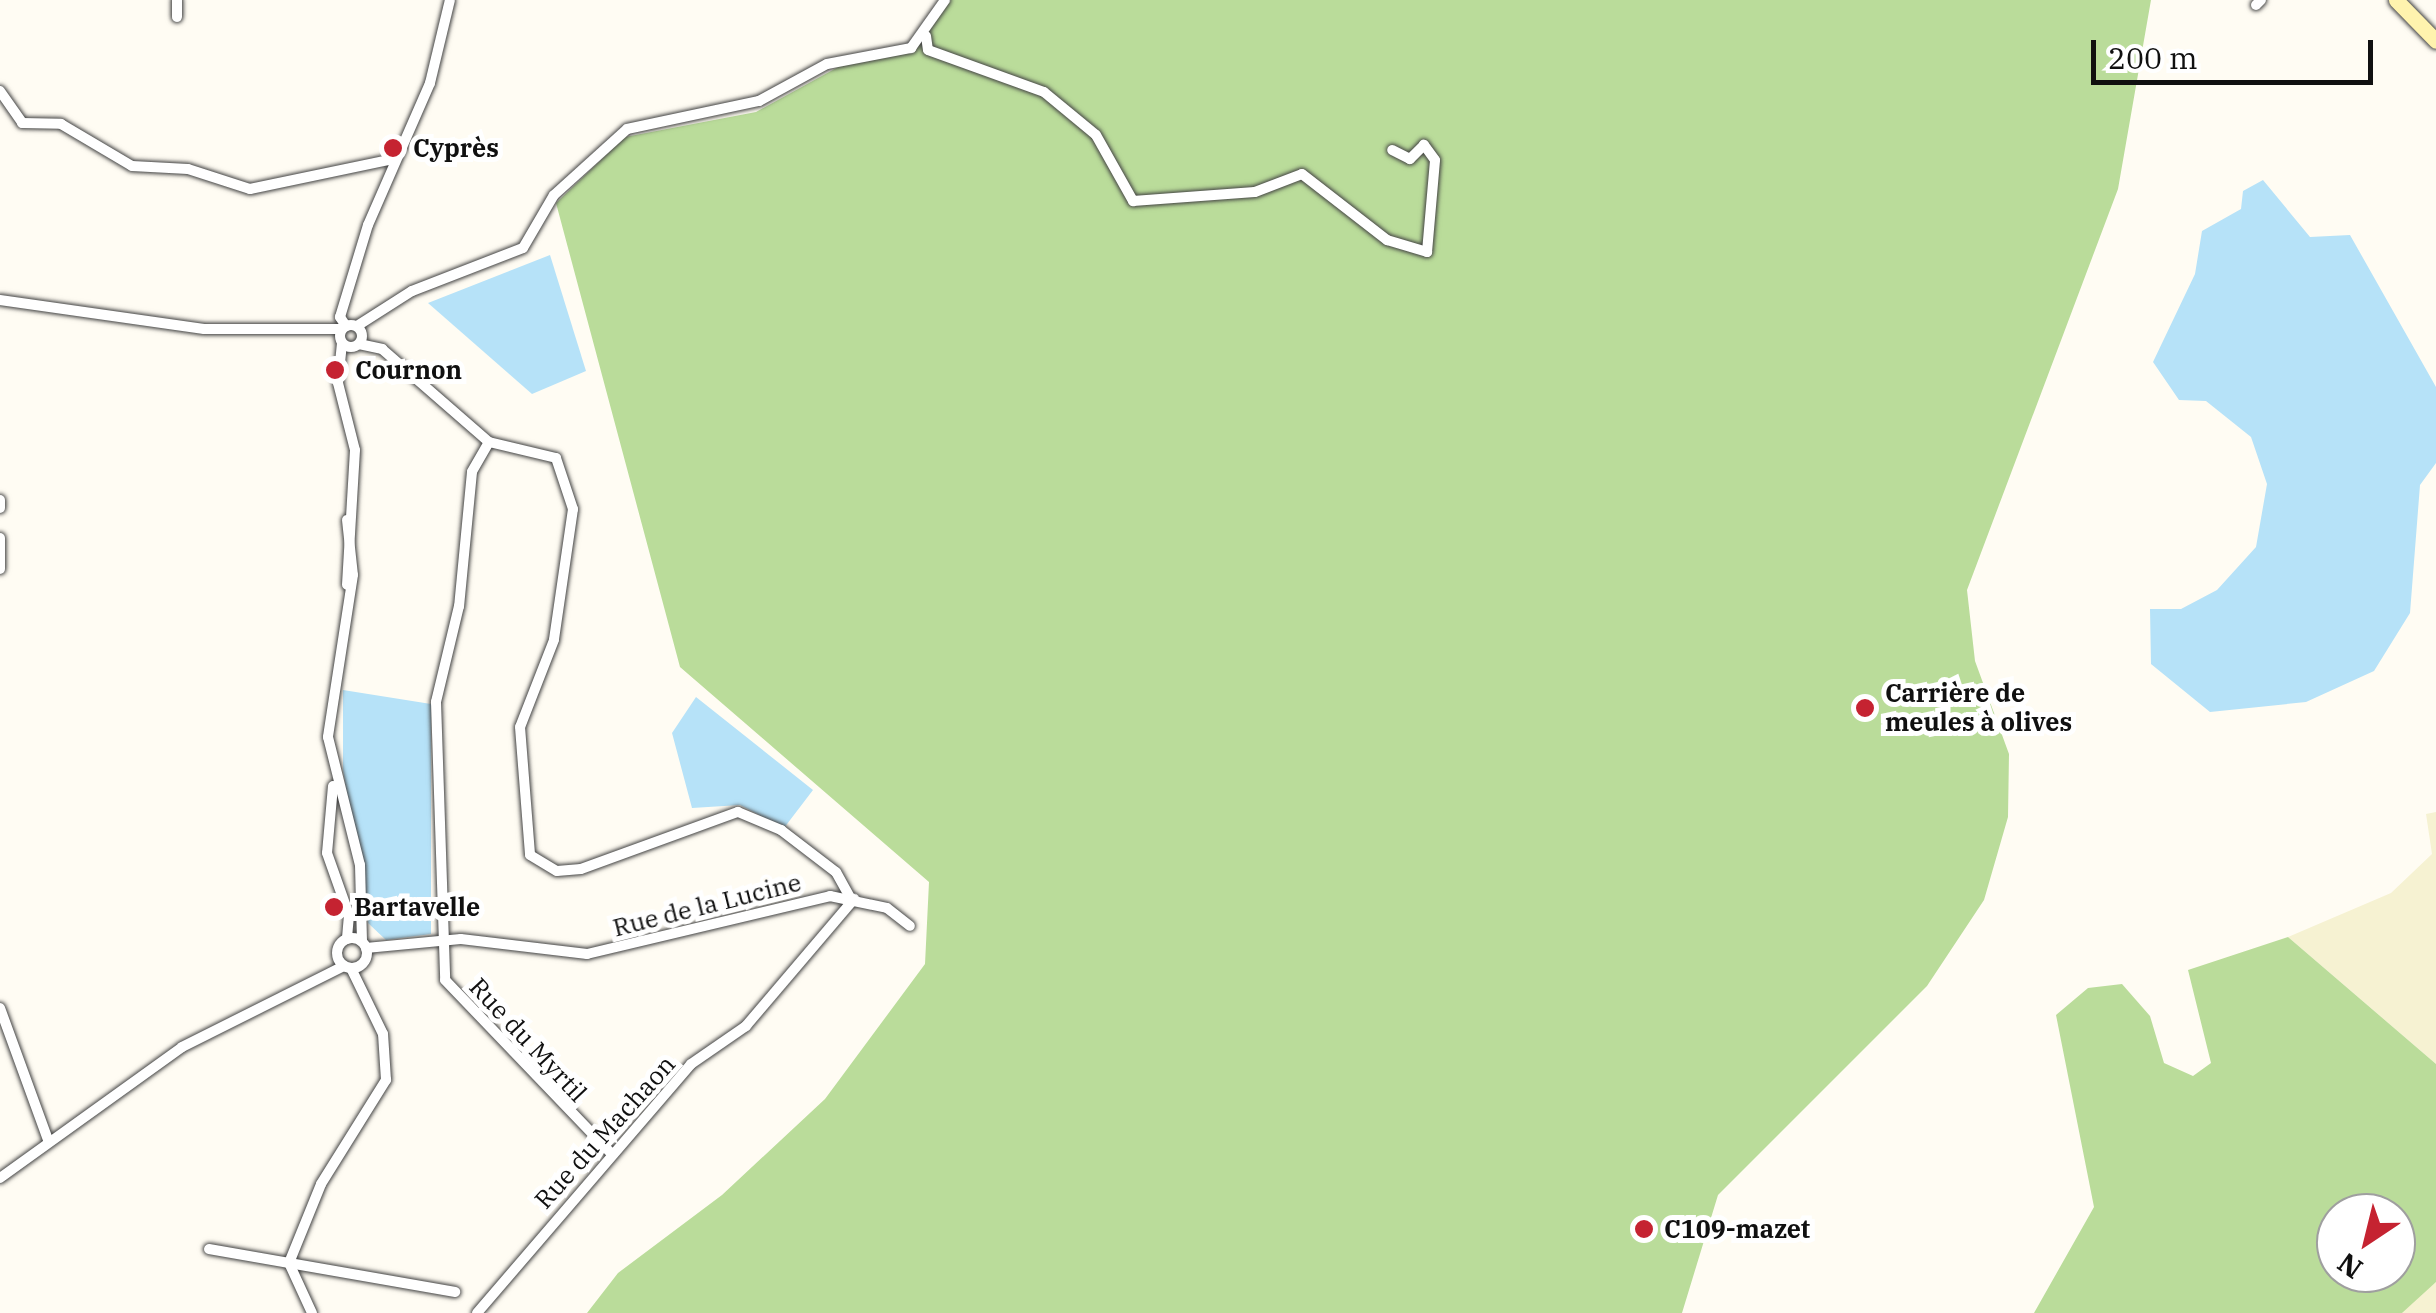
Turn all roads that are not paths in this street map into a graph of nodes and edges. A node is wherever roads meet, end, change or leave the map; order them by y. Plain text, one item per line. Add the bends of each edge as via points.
1 (177, 0) edge
2 (450, 0) edge
3 (946, 0) edge
4 (2396, 0) edge
5 (2417, 0) edge
6 (177, 17) dead end
7 (926, 36) junction
8 (2436, 40) edge
9 (0, 91) edge
10 (1392, 150) dead end
11 (393, 158) junction
12 (0, 300) edge
13 (349, 335) junction
14 (489, 442) junction
15 (0, 538) edge
16 (0, 569) edge
17 (333, 780) junction
18 (852, 899) junction
19 (910, 926) dead end
20 (348, 938) junction
21 (441, 941) junction
22 (336, 955) junction
23 (358, 958) junction
24 (322, 971) junction
25 (0, 1008) edge
26 (48, 1140) junction
27 (612, 1154) junction
28 (0, 1178) edge
29 (209, 1250) dead end
30 (288, 1263) junction
31 (455, 1292) dead end
32 (312, 1313) edge
33 (477, 1313) edge

1 - 6 street
2 - 11 street via 430,83
3 - 7 street
4 - 8 main road
5 - 8 main road
7 - 10 street via 928,50 1044,92 1096,136 1133,201 1255,192 1302,174 1388,240 1427,252 1435,160 1424,145 1410,159
7 - 13 street via 911,48 827,64 759,100 628,129 554,195 524,248 412,291
9 - 11 street via 22,124 61,124 132,166 188,169 250,189
11 - 13 street via 340,317
12 - 13 street via 204,329
13 - 14 street via 372,345
13 - 17 street via 338,364 354,450 348,586 328,704
14 - 18 street via 556,458 573,509 554,640 520,727 530,855 557,870 582,869 738,812 822,861
14 - 21 street, Rue du Myrtil via 472,472 459,606 436,702
15 - 16 street
17 - 20 street via 326,853 349,915
17 - 23 street via 360,865
18 - 19 street, Rue de la Lucine
18 - 21 street, Rue de la Lucine via 814,898 587,954
18 - 27 street, Rue du Machaon via 746,1026 691,1064
20 - 22 street
20 - 23 street
21 - 23 street, Rue de la Lucine
21 - 27 street, Rue du Myrtil via 452,989
22 - 23 street
22 - 24 street
23 - 24 street, Rue de la Lucine
23 - 30 street via 360,995 383,1034 386,1080 321,1184
24 - 26 street via 182,1046
25 - 26 street
26 - 28 street
27 - 33 street, Rue du Machaon
29 - 30 street
30 - 31 street
30 - 32 street

